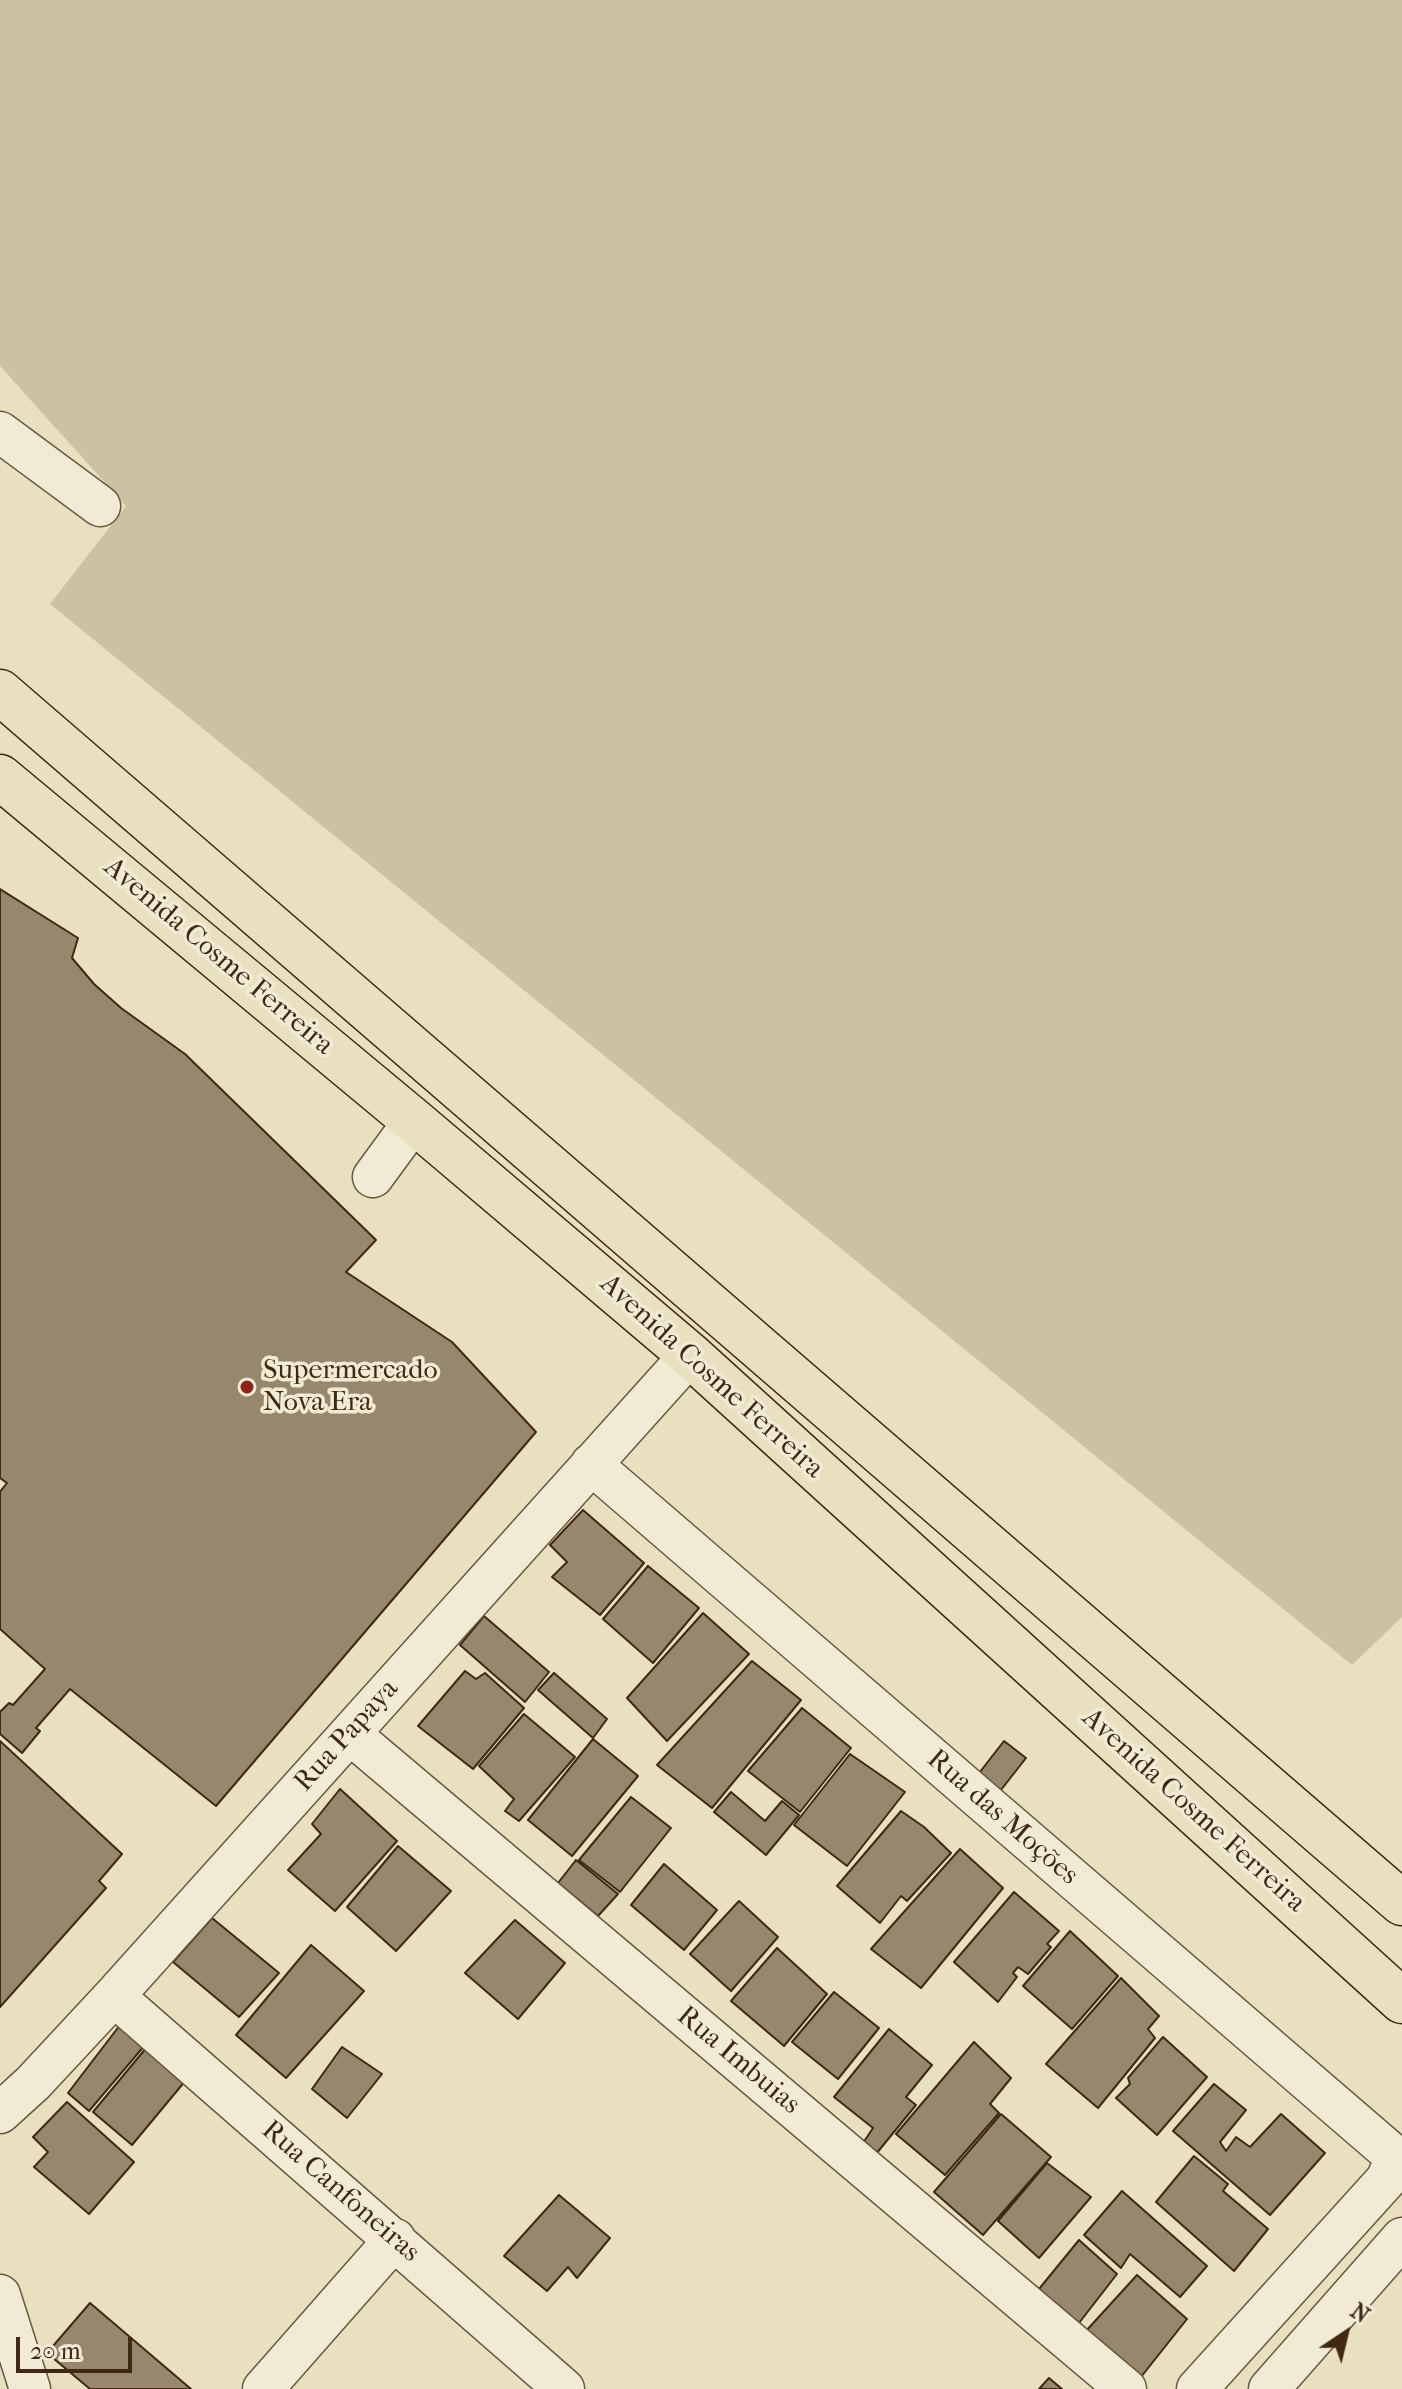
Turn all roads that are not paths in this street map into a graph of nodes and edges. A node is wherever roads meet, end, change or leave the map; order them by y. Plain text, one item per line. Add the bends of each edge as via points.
1 (0, 432) edge
2 (100, 506) dead end
3 (0, 692) edge
4 (0, 777) edge
5 (414, 1121) junction
6 (373, 1177) dead end
7 (690, 1355) junction
8 (591, 1464) junction
9 (350, 1734) junction
10 (1402, 1903) edge
11 (114, 1996) junction
12 (1402, 2001) edge
13 (5, 2105) edge
14 (1402, 2238) edge
15 (395, 2239) junction
16 (0, 2295) edge
17 (30, 2389) edge
18 (263, 2389) edge
19 (564, 2389) edge
20 (1126, 2389) edge
21 (1197, 2389) edge
22 (1269, 2389) edge

1 - 2 street
3 - 10 main road, Avenida Cosme Ferreira
4 - 5 main road, Avenida Cosme Ferreira
5 - 6 street
5 - 7 main road, Avenida Cosme Ferreira
7 - 8 street, Rua Papaya
7 - 12 main road, Avenida Cosme Ferreira
8 - 9 street, Rua Papaya
8 - 21 street, Rua das Moções via 1391,2153 1386,2180
9 - 11 street, Rua Papaya
9 - 20 street, Rua Imbuias
11 - 13 street, Rua Papaya
11 - 15 street, Rua Canfoneiras
14 - 22 street
15 - 18 street
15 - 19 street, Rua Canfoneiras
16 - 17 street

